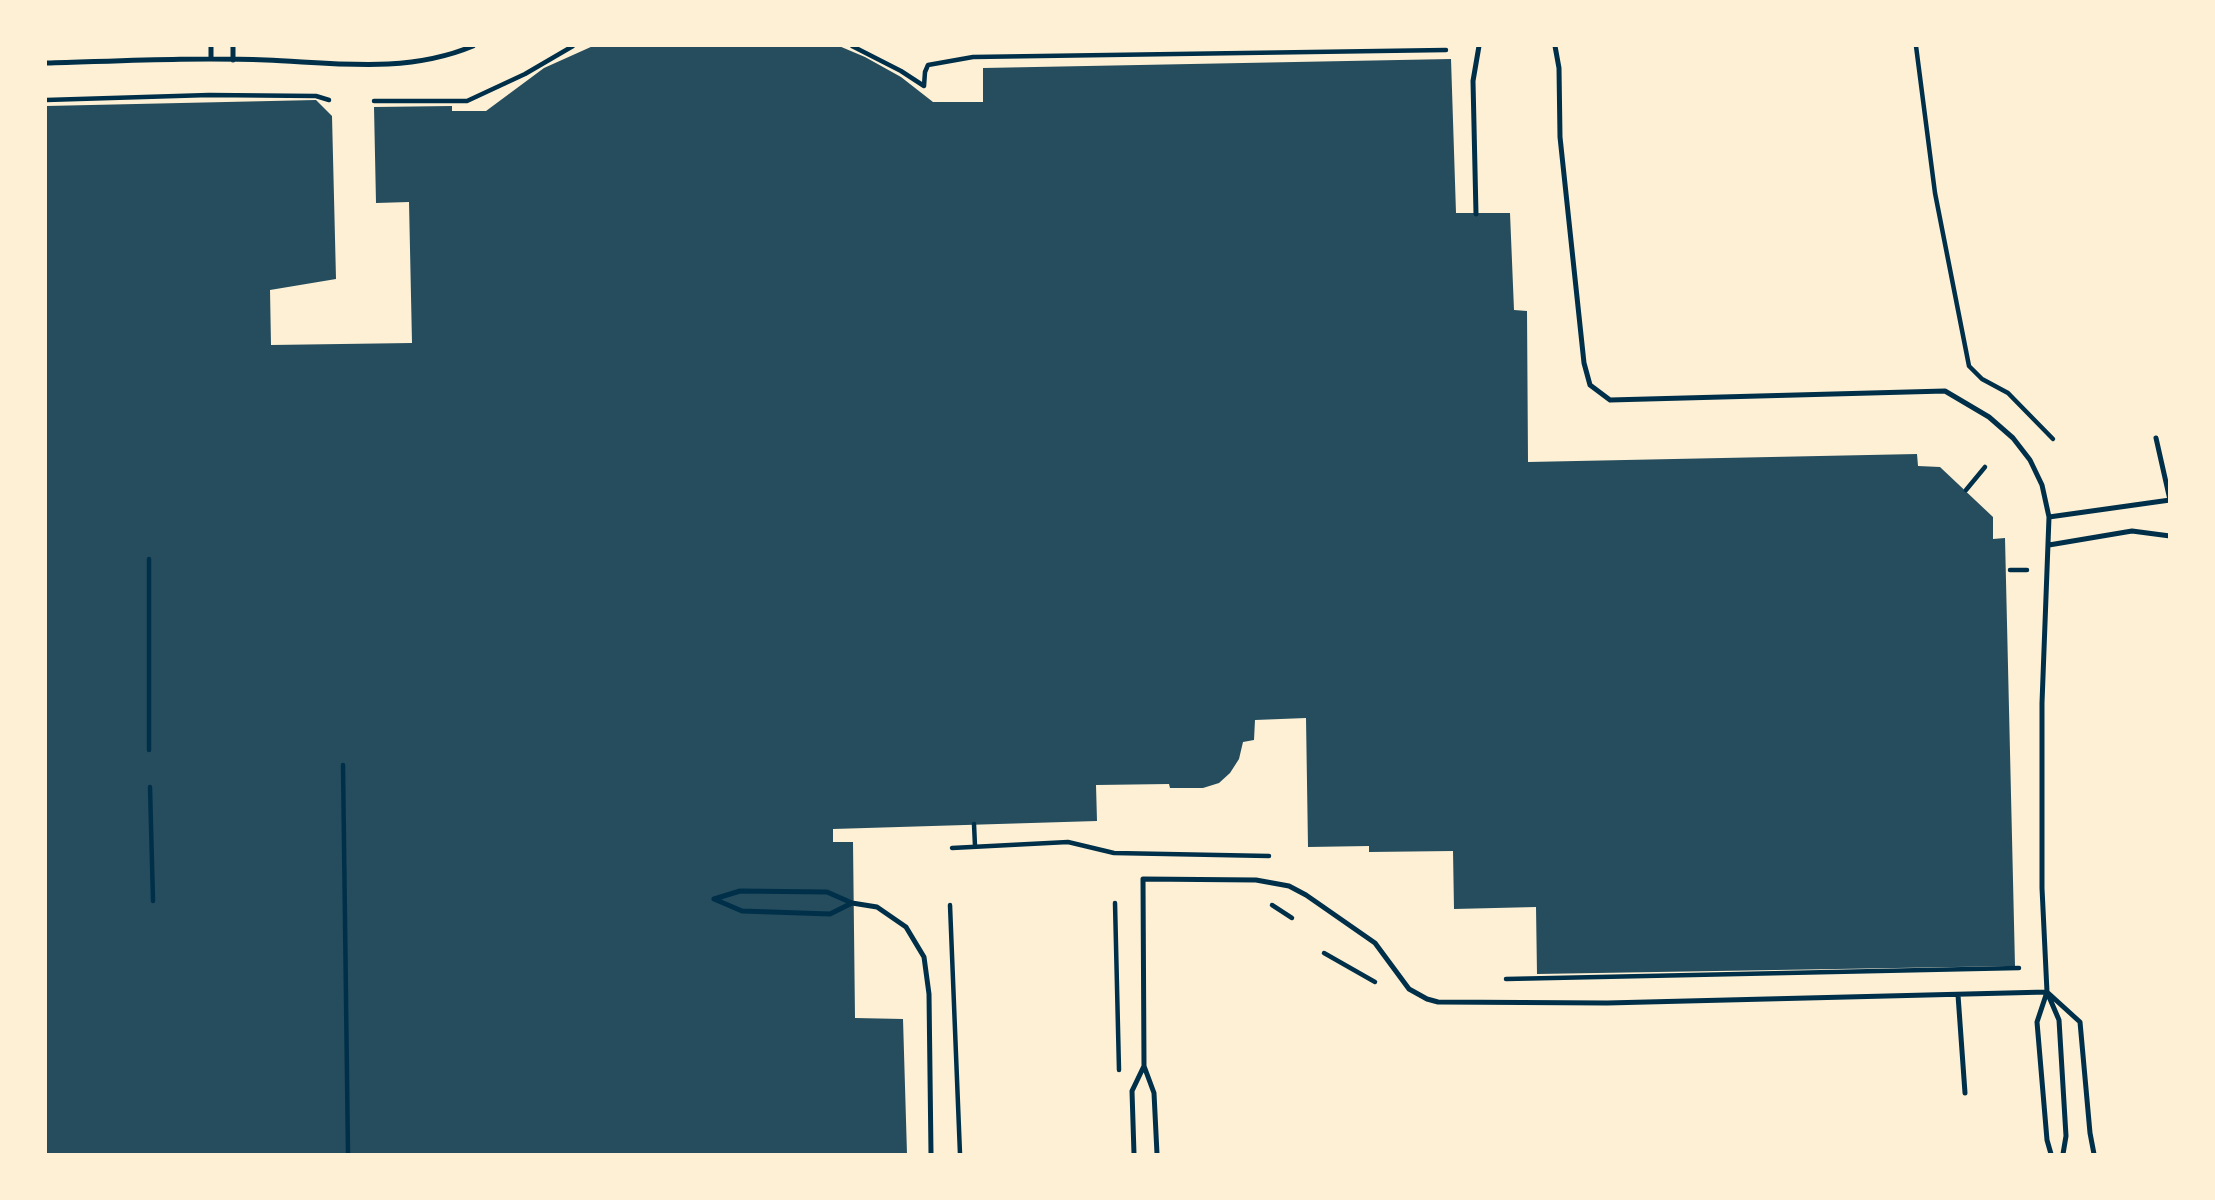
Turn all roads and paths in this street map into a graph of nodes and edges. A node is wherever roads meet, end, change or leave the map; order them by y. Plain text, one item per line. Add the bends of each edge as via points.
1 (211, 46) edge
2 (233, 46) edge
3 (473, 46) edge
4 (573, 46) edge
5 (852, 46) edge
6 (1479, 46) edge
7 (1555, 46) edge
8 (1916, 46) edge
9 (1446, 50) dead end
10 (211, 59) junction
11 (233, 60) junction
12 (46, 64) edge
13 (46, 100) edge
14 (329, 100) dead end
15 (374, 101) dead end
16 (1476, 214) dead end
17 (2156, 438) dead end
18 (2053, 439) dead end
19 (1985, 467) dead end
20 (1966, 490) dead end
21 (2169, 500) edge
22 (2049, 517) junction
23 (2169, 536) edge
24 (2049, 545) junction
25 (149, 559) dead end
26 (2010, 570) dead end
27 (2027, 570) dead end
28 (149, 750) dead end
29 (343, 765) dead end
30 (150, 787) dead end
31 (974, 824) dead end
32 (975, 846) junction
33 (952, 848) dead end
34 (1269, 856) dead end
35 (153, 901) dead end
36 (852, 903) junction
37 (1115, 903) dead end
38 (1272, 904) dead end
39 (950, 905) dead end
40 (1292, 918) dead end
41 (1324, 953) dead end
42 (2019, 968) dead end
43 (1496, 979) dead end
44 (1375, 982) dead end
45 (2047, 992) junction
46 (1958, 995) junction
47 (1144, 1066) junction
48 (1119, 1074) dead end
49 (1965, 1093) dead end
50 (348, 1154) edge
51 (932, 1154) edge
52 (960, 1154) edge
53 (1134, 1154) edge
54 (1157, 1154) edge
55 (2051, 1154) edge
56 (2063, 1154) edge
57 (2094, 1154) edge

1 - 10 lane
2 - 11 lane
3 - 11 lane via 398,65
4 - 15 path via 467,101
5 - 9 path via 925,86 928,65 973,57
6 - 16 lane via 1473,80
7 - 22 lane via 1560,137 1590,385 1610,400 1945,391 1989,417 2013,438 2042,485
8 - 18 path via 1935,193 1969,366 2008,393
10 - 11 lane
10 - 12 lane
13 - 14 path via 316,96
17 - 21 lane
19 - 20 path
21 - 22 lane
22 - 24 lane
23 - 24 lane via 2132,531
24 - 45 lane via 2041,821
25 - 28 path
26 - 27 path
29 - 50 path
30 - 35 path
31 - 32 path
32 - 33 path
32 - 34 path via 1068,842 1114,853
36 - 36 lane via 830,914 742,911 714,899 740,891 827,892
36 - 51 lane via 877,907 906,927 924,957
37 - 48 path
38 - 40 path
39 - 52 path
41 - 44 path
42 - 43 path
45 - 46 lane
45 - 55 lane via 2037,1022
45 - 56 lane via 2059,1020 2066,1136
45 - 57 lane via 2080,1022
46 - 47 lane via 1438,1002 1409,989 1375,943 1289,886 1256,880 1143,879
46 - 49 lane
47 - 53 lane via 1132,1091
47 - 54 lane via 1154,1094

